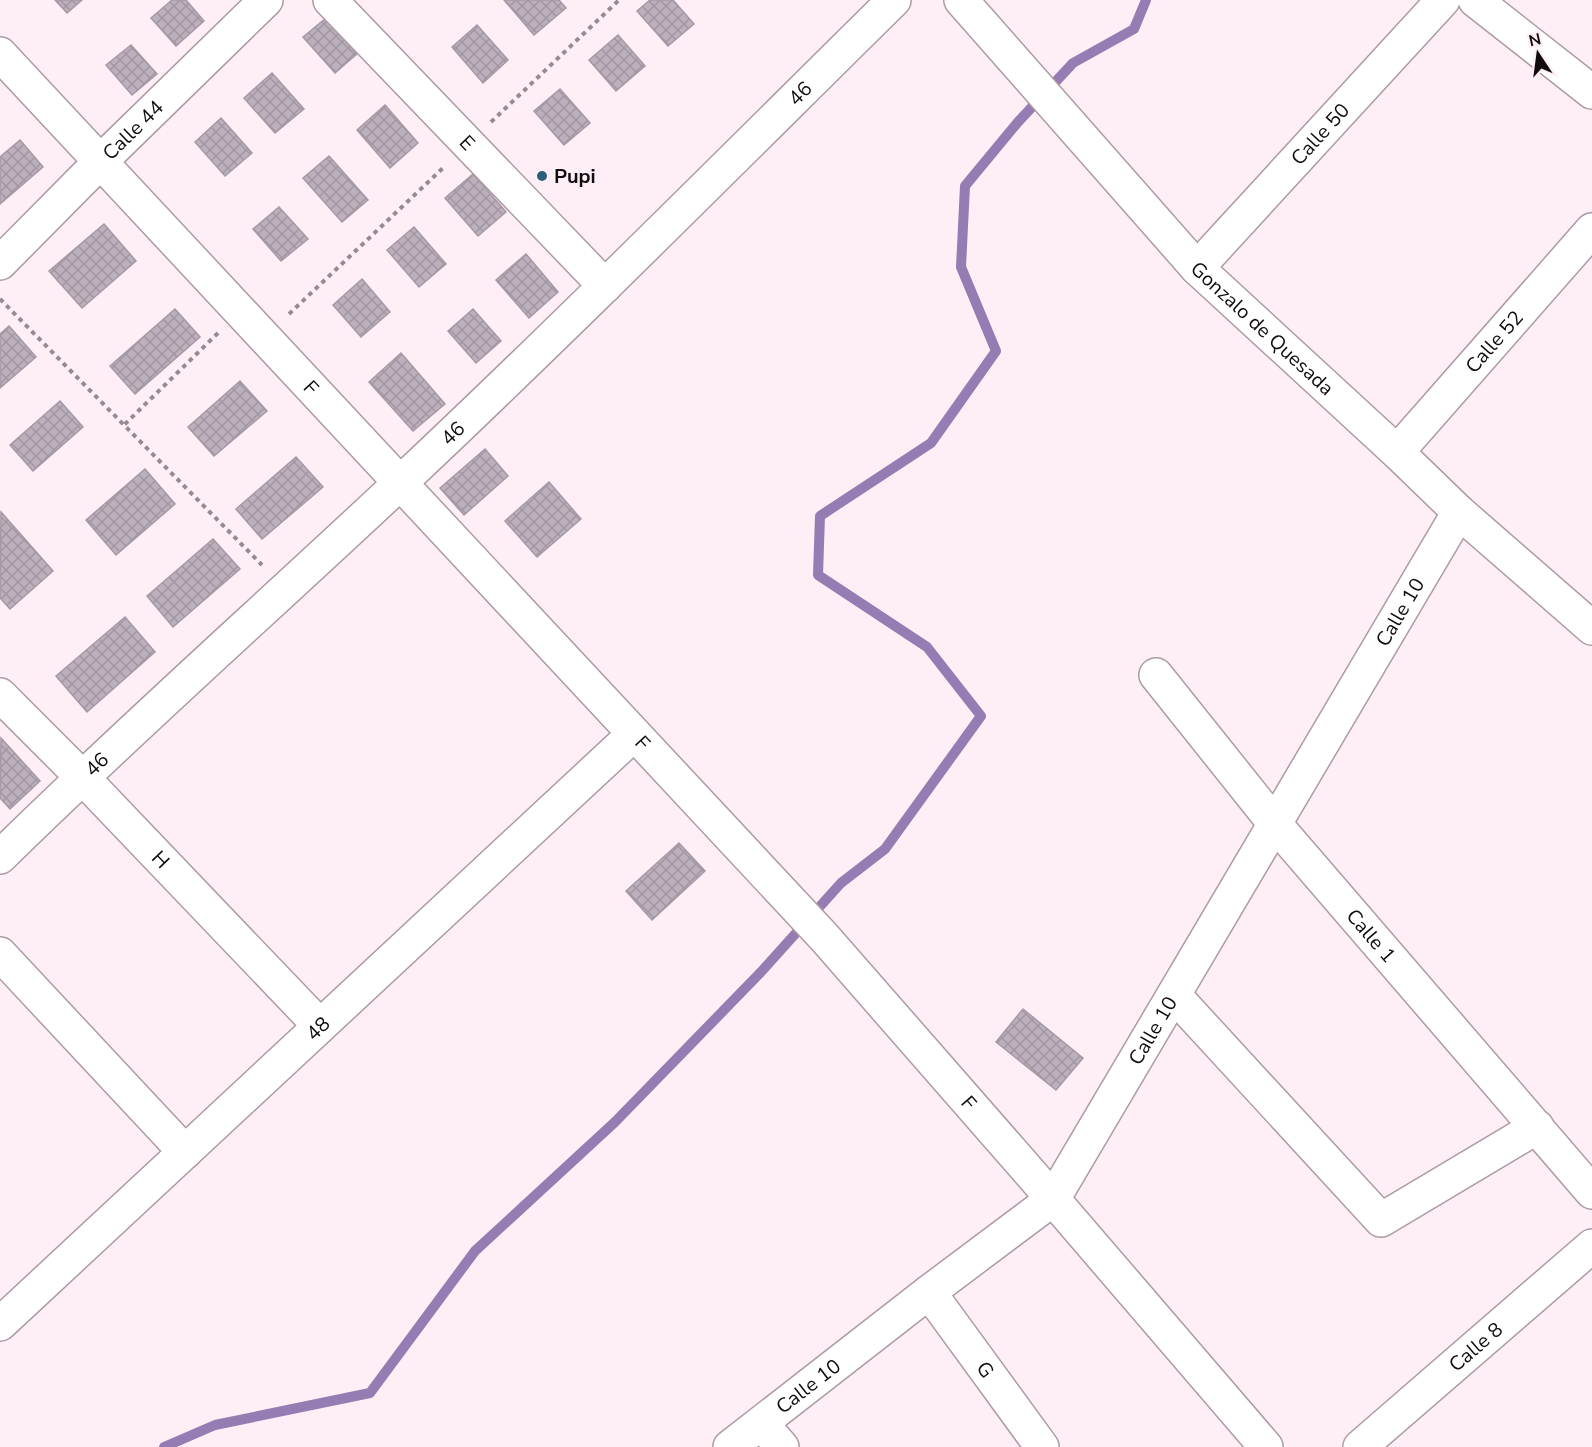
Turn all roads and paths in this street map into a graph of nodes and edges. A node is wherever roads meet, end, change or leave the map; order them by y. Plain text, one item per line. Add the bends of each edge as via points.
1 (266, 0) edge
2 (330, 0) edge
3 (619, 0) edge
4 (894, 0) edge
5 (961, 0) edge
6 (1475, 0) edge
7 (1431, 4) edge
8 (0, 54) edge
9 (1592, 92) edge
10 (468, 144) junction
11 (100, 162) junction
12 (1592, 230) edge
13 (0, 263) edge
14 (1197, 268) junction
15 (605, 286) junction
16 (0, 300) edge
17 (240, 312) junction
18 (265, 338) junction
19 (124, 425) junction
20 (1397, 452) junction
21 (400, 483) junction
22 (1459, 512) junction
23 (285, 588) junction
24 (1592, 628) edge
25 (1156, 675) dead end
26 (0, 694) edge
27 (634, 734) junction
28 (82, 777) junction
29 (1275, 824) junction
30 (0, 857) edge
31 (0, 954) edge
32 (1174, 995) junction
33 (320, 1026) junction
34 (1537, 1127) junction
35 (185, 1152) junction
36 (1592, 1192) edge
37 (1053, 1199) junction
38 (1592, 1246) edge
39 (929, 1292) junction
40 (0, 1324) edge
41 (772, 1435) edge
42 (730, 1447) edge
43 (1042, 1447) edge
44 (1266, 1447) edge
45 (1360, 1447) edge

1 - 11 street, Calle 44
2 - 10 street, E
3 - 10 path
4 - 15 street, 46
5 - 14 street, Gonzalo de Quesada
6 - 9 street
7 - 14 street, Calle 50
8 - 11 street, F
10 - 15 street, E
10 - 18 path
11 - 13 street, Calle 44
11 - 17 street, F
12 - 20 street, Calle 52
14 - 20 street, Gonzalo de Quesada
15 - 21 street, 46
16 - 19 path
17 - 18 street, F
17 - 19 path
18 - 21 street, F
19 - 23 path
20 - 22 street, Gonzalo de Quesada
21 - 23 street, 46
21 - 27 street, F
22 - 24 street, Gonzalo de Quesada
22 - 29 street, Calle 10
23 - 28 street, 46
25 - 29 street, Calle 1
26 - 28 street, H
27 - 33 street, 48
27 - 37 street, F via 824,937
28 - 30 street, 46
28 - 33 street, H
29 - 32 street, Calle 10
29 - 34 street, Calle 1
31 - 35 street
32 - 34 street via 1381,1220
32 - 37 street, Calle 10
33 - 35 street, 48
34 - 36 street, Calle 1
35 - 40 street, 48
37 - 39 street, Calle 10
37 - 44 street, F
38 - 45 street, Calle 8
39 - 41 street, Calle 10
39 - 43 street, G
41 - 42 street, Calle 10

